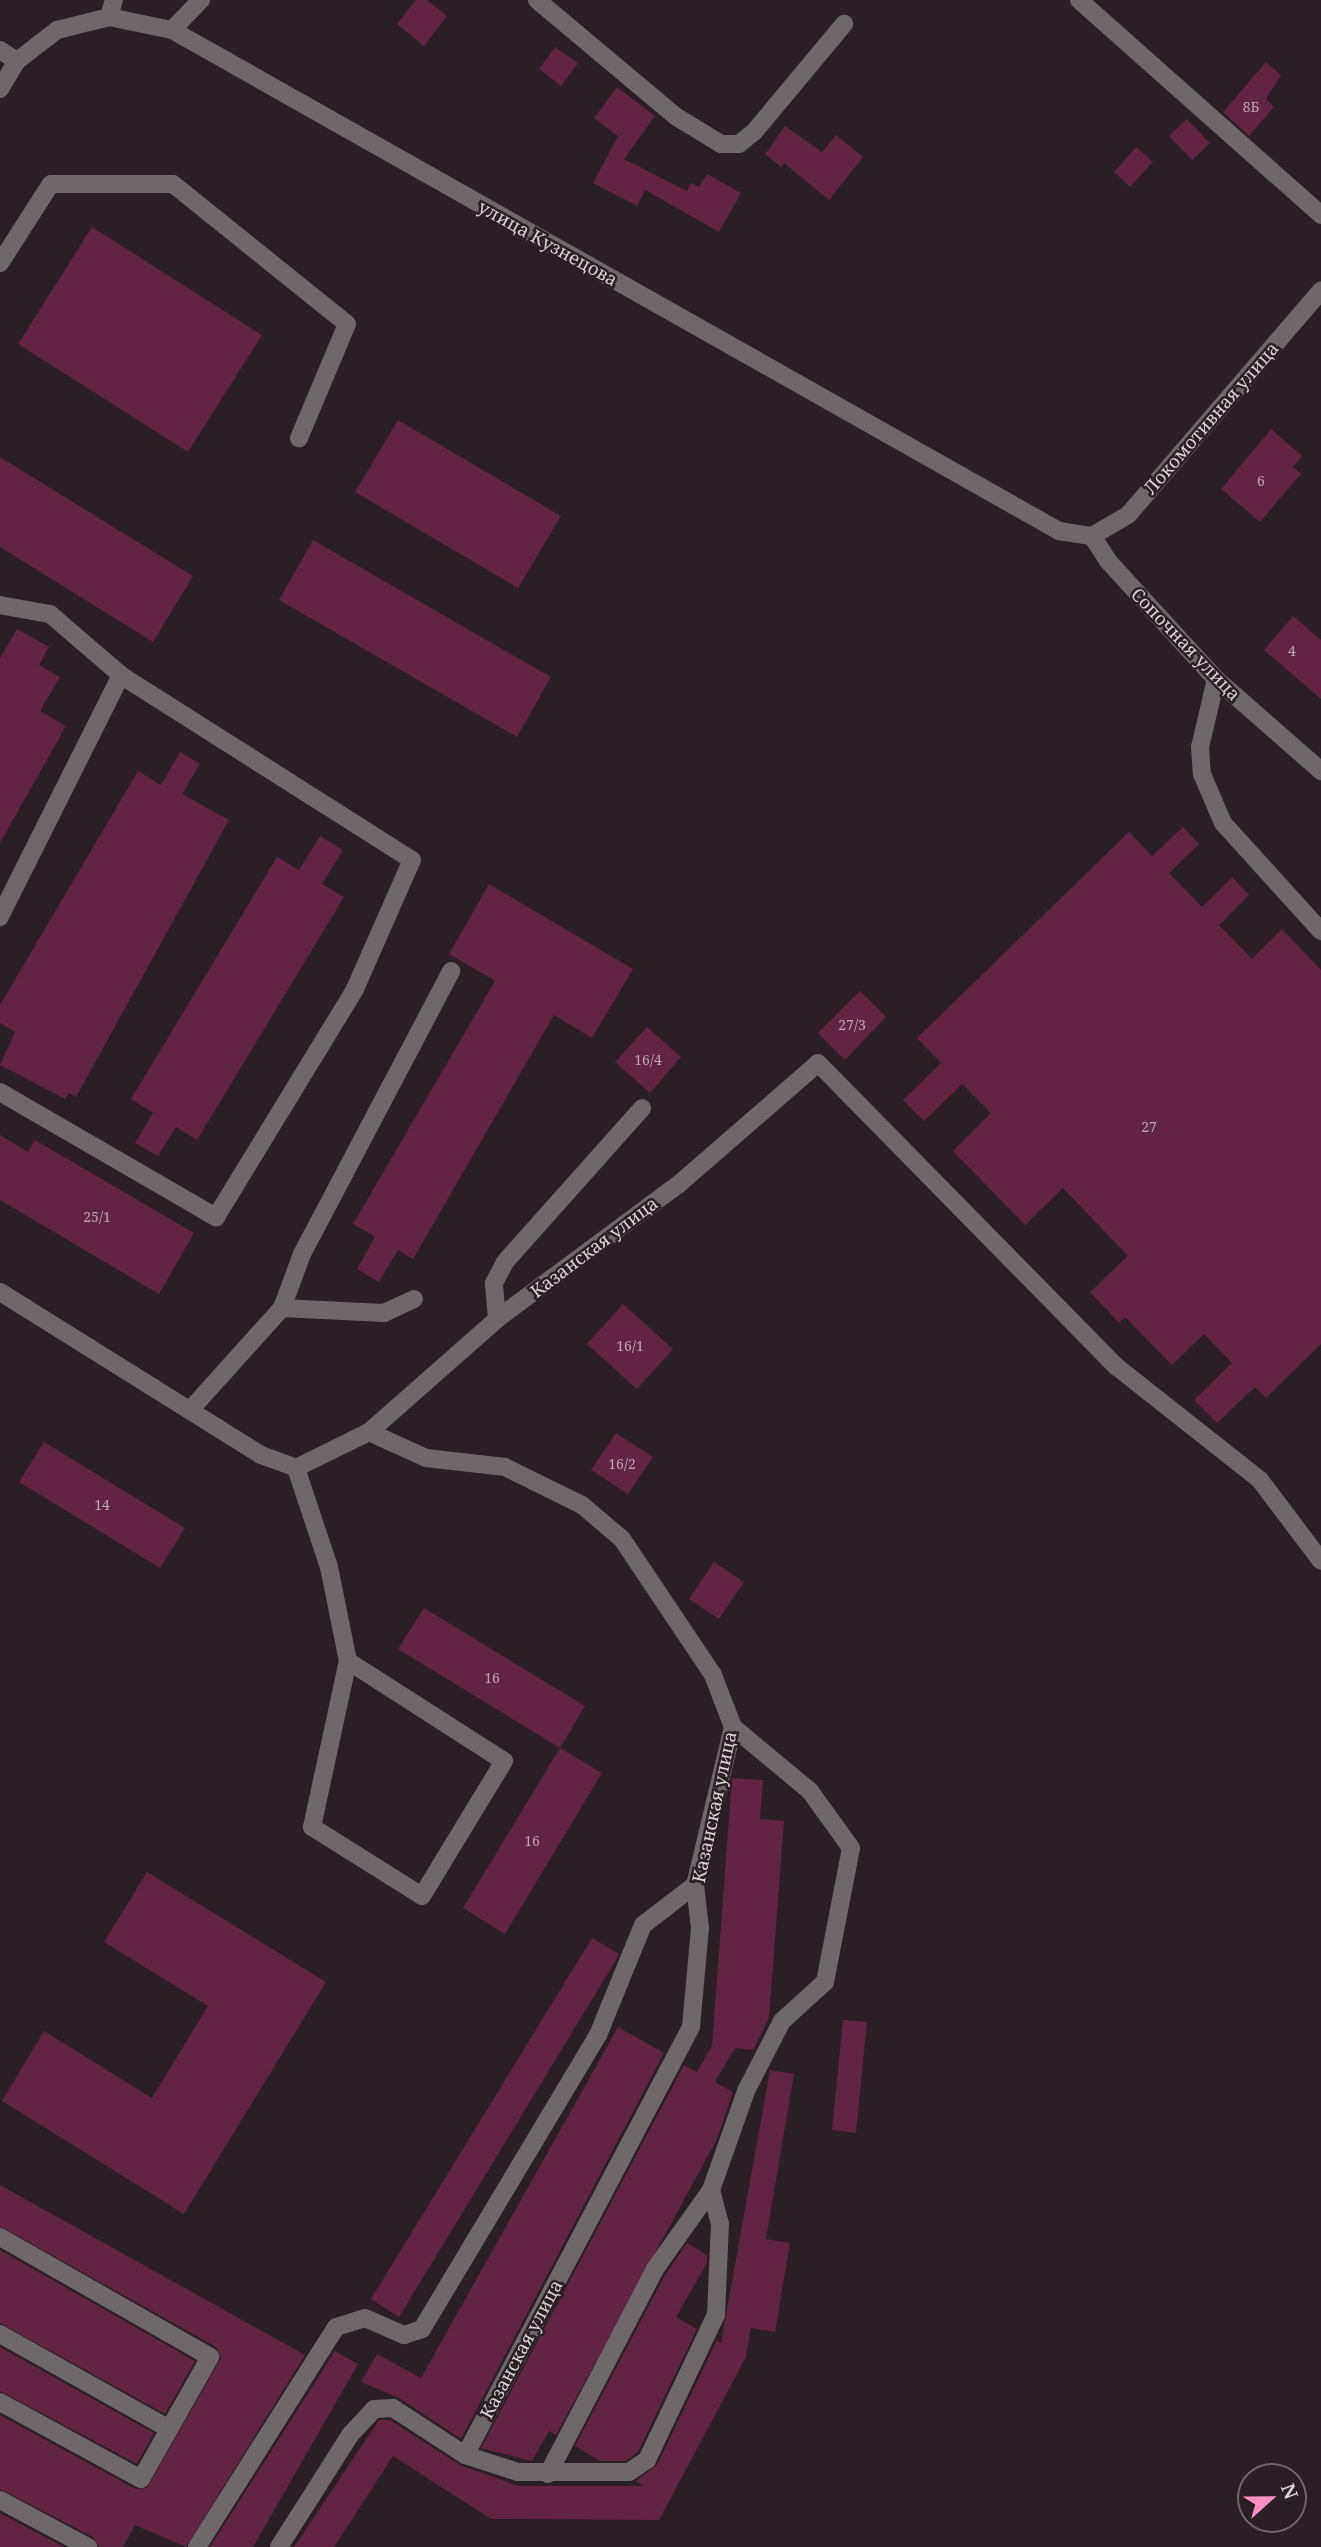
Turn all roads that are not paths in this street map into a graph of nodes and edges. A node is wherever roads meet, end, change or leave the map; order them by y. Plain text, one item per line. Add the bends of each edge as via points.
1 (201, 0) edge
2 (537, 0) edge
3 (1079, 0) edge
4 (112, 9) edge
5 (844, 24) dead end
6 (172, 30) junction
7 (0, 50) edge
8 (17, 61) junction
9 (0, 89) edge
10 (1321, 215) edge
11 (0, 263) edge
12 (1321, 291) edge
13 (299, 438) dead end
14 (1093, 536) junction
15 (0, 605) edge
16 (121, 675) junction
17 (1216, 679) junction
18 (1321, 771) edge
19 (0, 917) edge
20 (1321, 931) edge
21 (451, 971) dead end
22 (0, 1092) edge
23 (642, 1108) dead end
24 (0, 1292) edge
25 (414, 1299) dead end
26 (282, 1308) junction
27 (497, 1320) junction
28 (191, 1409) junction
29 (369, 1432) junction
30 (296, 1468) junction
31 (1321, 1560) edge
32 (348, 1661) junction
33 (733, 1727) junction
34 (695, 1885) junction
35 (711, 2190) junction
36 (0, 2237) edge
37 (0, 2334) edge
38 (0, 2402) edge
39 (169, 2429) junction
40 (465, 2455) junction
41 (548, 2474) junction
42 (0, 2500) edge
43 (88, 2547) edge
44 (197, 2547) edge
45 (279, 2547) edge

1 - 6 street
2 - 5 street via 675,116 721,144 739,144 754,132
3 - 10 street
4 - 6 street, улица Кузнецова
4 - 8 street, улица Кузнецова via 57,30
6 - 14 street, улица Кузнецова via 1059,531
7 - 8 street
8 - 9 street
11 - 13 street via 51,184 173,184 347,324
12 - 14 street, Локомотивная улица via 1128,515
14 - 17 street, Сопочная улица via 1109,562
15 - 16 street via 50,614
16 - 19 street
16 - 22 street via 412,860 355,989 216,1217
17 - 18 street, Сопочная улица
17 - 20 street via 1200,747 1202,774 1223,823
21 - 26 street via 302,1254
23 - 27 street via 505,1262 494,1283
24 - 28 street
25 - 26 street via 384,1313
26 - 28 street
27 - 29 street, Казанская улица
27 - 31 street, Казанская улица via 679,1184 818,1063 1117,1367 1260,1480
28 - 30 street via 261,1455
29 - 30 street, Казанская улица
29 - 33 street, Казанская улица via 426,1458 505,1467 582,1505 622,1539 713,1675
30 - 32 street via 329,1567
32 - 32 street via 504,1761 422,1896 312,1827
33 - 34 street, Казанская улица
33 - 35 street via 810,1791 851,1848 825,1982 782,2021 746,2091
34 - 40 street, Казанская улица via 700,1928 691,2027
34 - 44 street via 643,1925 598,2035 422,2329 404,2335 365,2318 336,2328
35 - 41 street via 655,2269
35 - 41 street via 719,2224 716,2315 647,2460 629,2472
36 - 39 street via 210,2357
37 - 39 street
38 - 39 street via 141,2479
40 - 41 street via 490,2466
40 - 45 street via 393,2408 374,2409 350,2435
42 - 43 street

